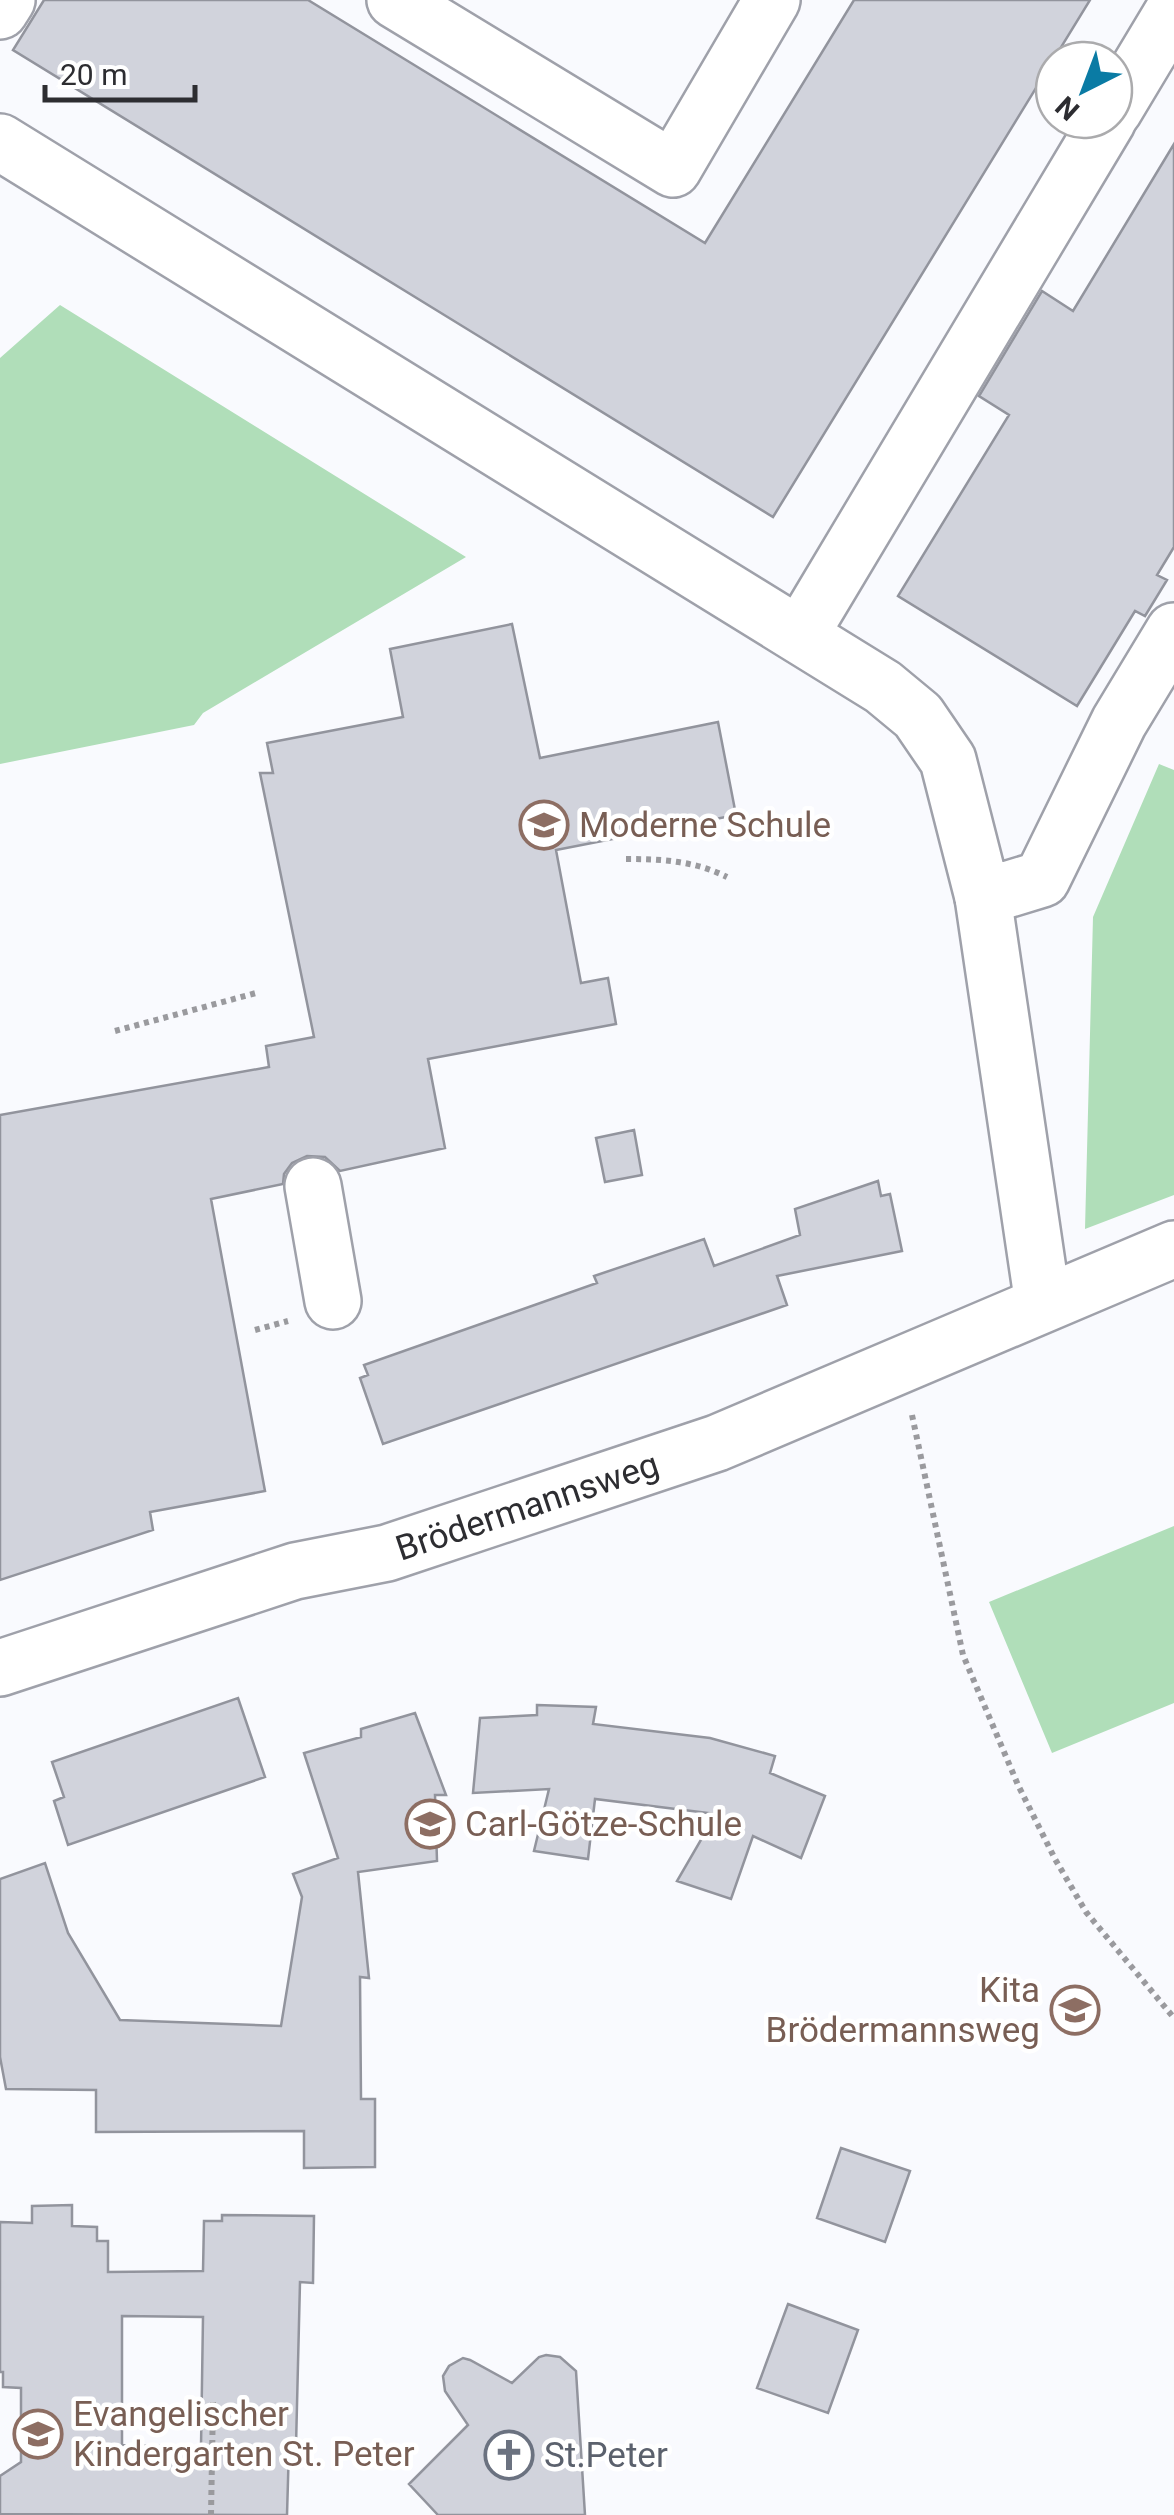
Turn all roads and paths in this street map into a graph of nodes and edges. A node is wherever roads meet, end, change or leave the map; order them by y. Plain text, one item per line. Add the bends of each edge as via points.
1 (6, 0) edge
2 (395, 0) edge
3 (772, 0) edge
4 (1174, 10) edge
5 (0, 11) edge
6 (1134, 77) edge
7 (1096, 140) edge
8 (0, 142) edge
9 (1174, 631) edge
10 (800, 635) junction
11 (626, 859) dead end
12 (727, 877) dead end
13 (983, 896) junction
14 (256, 992) dead end
15 (115, 1031) dead end
16 (313, 1186) dead end
17 (1174, 1249) edge
18 (1043, 1304) junction
19 (319, 1309) joint
20 (255, 1330) dead end
21 (901, 1365) junction
22 (0, 1668) edge
23 (1174, 2018) edge
24 (212, 2402) dead end
25 (211, 2515) edge

1 - 5 street
2 - 3 street via 673,170
4 - 6 street
7 - 10 street
8 - 10 street
9 - 13 street via 1118,722 1042,878
10 - 13 street via 918,716 948,760
11 - 12 path via 705,866
13 - 18 street
14 - 15 path
16 - 19 street
17 - 18 street, Brödermannsweg
18 - 21 street, Brödermannsweg
19 - 20 path
21 - 22 street, Brödermannsweg via 699,1449
21 - 23 path via 963,1655 990,1720 1086,1912
24 - 25 path

